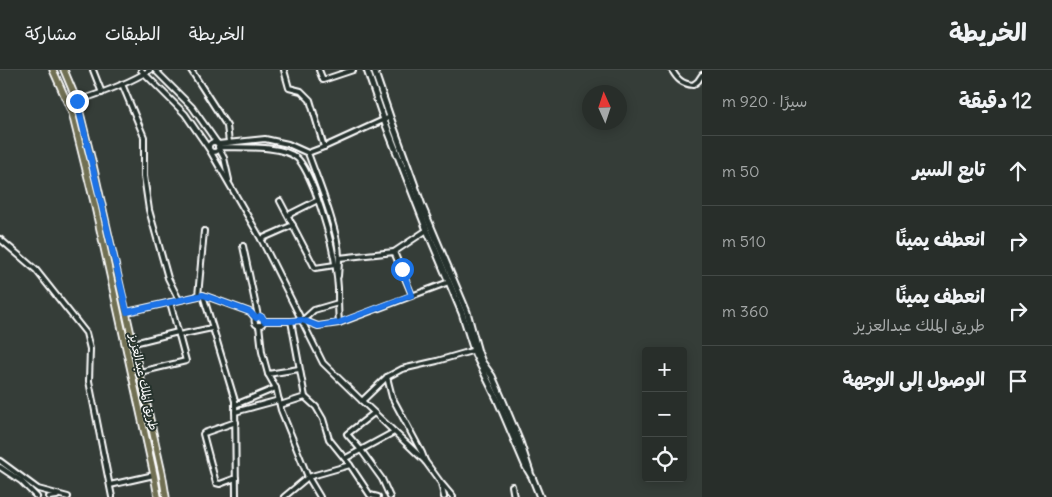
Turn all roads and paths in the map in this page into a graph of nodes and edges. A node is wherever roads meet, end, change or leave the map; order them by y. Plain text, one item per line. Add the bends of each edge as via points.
1 (53, 70) edge
2 (64, 70) edge
3 (93, 70) edge
4 (155, 70) edge
5 (191, 70) edge
6 (284, 70) edge
7 (319, 70) edge
8 (354, 70) edge
9 (367, 70) edge
10 (374, 70) edge
11 (672, 70) edge
12 (145, 71) edge
13 (702, 76) edge
14 (122, 84) junction
15 (102, 93) junction
16 (77, 101) junction
17 (387, 119) junction
18 (229, 142) junction
19 (218, 146) junction
20 (324, 147) junction
21 (210, 149) junction
22 (308, 153) junction
23 (298, 158) junction
24 (231, 185) junction
25 (318, 200) junction
26 (280, 201) dead end
27 (288, 215) junction
28 (293, 226) junction
29 (427, 230) junction
30 (204, 231) dead end
31 (0, 239) edge
32 (261, 239) junction
33 (243, 246) dead end
34 (394, 252) junction
35 (340, 258) junction
36 (335, 265) junction
37 (449, 282) junction
38 (338, 288) junction
39 (200, 295) junction
40 (412, 295) junction
41 (179, 300) junction
42 (170, 302) junction
43 (338, 303) junction
44 (127, 312) junction
45 (257, 317) junction
46 (302, 320) junction
47 (264, 321) junction
48 (291, 321) junction
49 (338, 323) junction
50 (259, 325) junction
51 (212, 328) junction
52 (179, 334) junction
53 (134, 343) junction
54 (475, 350) junction
55 (300, 369) junction
56 (140, 372) junction
57 (268, 374) junction
58 (387, 377) junction
59 (276, 388) junction
60 (305, 397) junction
61 (279, 400) junction
62 (362, 401) junction
63 (235, 405) junction
64 (280, 405) junction
65 (236, 412) junction
66 (374, 413) junction
67 (236, 422) junction
68 (394, 432) junction
69 (361, 450) junction
70 (346, 458) junction
71 (425, 461) junction
72 (0, 462) edge
73 (350, 465) junction
74 (0, 467) edge
75 (154, 475) junction
76 (308, 477) junction
77 (236, 478) junction
78 (441, 483) junction
79 (110, 485) junction
80 (512, 486) dead end
81 (62, 495) junction
82 (37, 497) edge
83 (49, 497) edge
84 (68, 497) edge
85 (112, 497) edge
86 (158, 497) edge
87 (166, 497) edge
88 (238, 497) edge
89 (284, 497) edge
90 (320, 497) edge
91 (378, 497) edge
92 (390, 497) edge
93 (444, 497) edge
94 (453, 497) edge
95 (514, 497) edge
96 (540, 497) edge

1 - 75 main road, طريق الملك عبدالعزيز via 72,113
2 - 16 main road, طريق الملك عبدالعزيز
3 - 15 street
4 - 19 street via 192,107
5 - 18 street via 227,126
6 - 20 street via 290,88 302,91 310,100
7 - 8 street via 323,80
9 - 17 street
10 - 17 street
11 - 13 street via 687,84 693,85
12 - 14 street
12 - 21 street via 186,114
14 - 15 street
14 - 41 street via 144,138 144,176 149,210 168,278
15 - 16 street
16 - 44 main road, طريق الملك عبدالعزيز
17 - 20 street
17 - 29 street
17 - 54 street via 467,312
18 - 19 street
18 - 22 street via 265,139
19 - 21 street via 218,150
19 - 21 street via 211,143
19 - 23 street via 269,148
19 - 24 street
20 - 22 street
21 - 24 street
22 - 23 street
22 - 35 street via 325,198
23 - 25 street
24 - 32 street
25 - 27 street
25 - 36 street
26 - 27 street
27 - 28 street
28 - 32 street
28 - 36 street via 315,268
29 - 34 street
29 - 37 street
30 - 39 street
31 - 79 street via 36,270 86,333 90,349 89,381
32 - 46 street
33 - 45 street
34 - 35 street
34 - 40 street
35 - 38 street
36 - 38 street
37 - 40 street
37 - 54 street
38 - 43 street
39 - 41 street
39 - 45 street
39 - 51 street
40 - 49 street
41 - 42 street
42 - 44 street
42 - 52 street
43 - 46 street via 314,310
43 - 49 street
44 - 53 main road, طريق الملك عبدالعزيز
45 - 47 street
45 - 50 street via 255,322
46 - 48 street
46 - 49 street via 318,326
46 - 62 street via 323,363
47 - 48 street
47 - 50 street
48 - 55 street
50 - 57 street
51 - 52 street
51 - 63 street
52 - 53 street
52 - 56 street via 186,362
53 - 56 main road, طريق الملك عبدالعزيز
54 - 58 street via 402,369
54 - 96 street
55 - 57 street
55 - 60 street
56 - 87 main road, طريق الملك عبدالعزيز
57 - 59 street
58 - 62 street
58 - 71 street via 392,397
59 - 61 street
59 - 63 street
60 - 64 street
60 - 70 street via 316,407 329,439
61 - 64 street
61 - 65 street
62 - 66 street
63 - 65 street
64 - 76 street
65 - 67 street
66 - 68 street
66 - 69 street via 347,434
67 - 77 street
67 - 77 street via 203,434 216,483
68 - 69 street
68 - 71 street
69 - 70 street
69 - 92 street via 382,479
70 - 73 street
71 - 78 street
72 - 81 street via 38,489
73 - 76 street
73 - 91 street via 370,495
74 - 82 street
75 - 79 street
75 - 86 main road, طريق الملك عبدالعزيز
76 - 89 street
76 - 90 street
77 - 88 street
78 - 93 street
78 - 94 street
79 - 85 street
80 - 95 street
81 - 83 street
81 - 84 street

